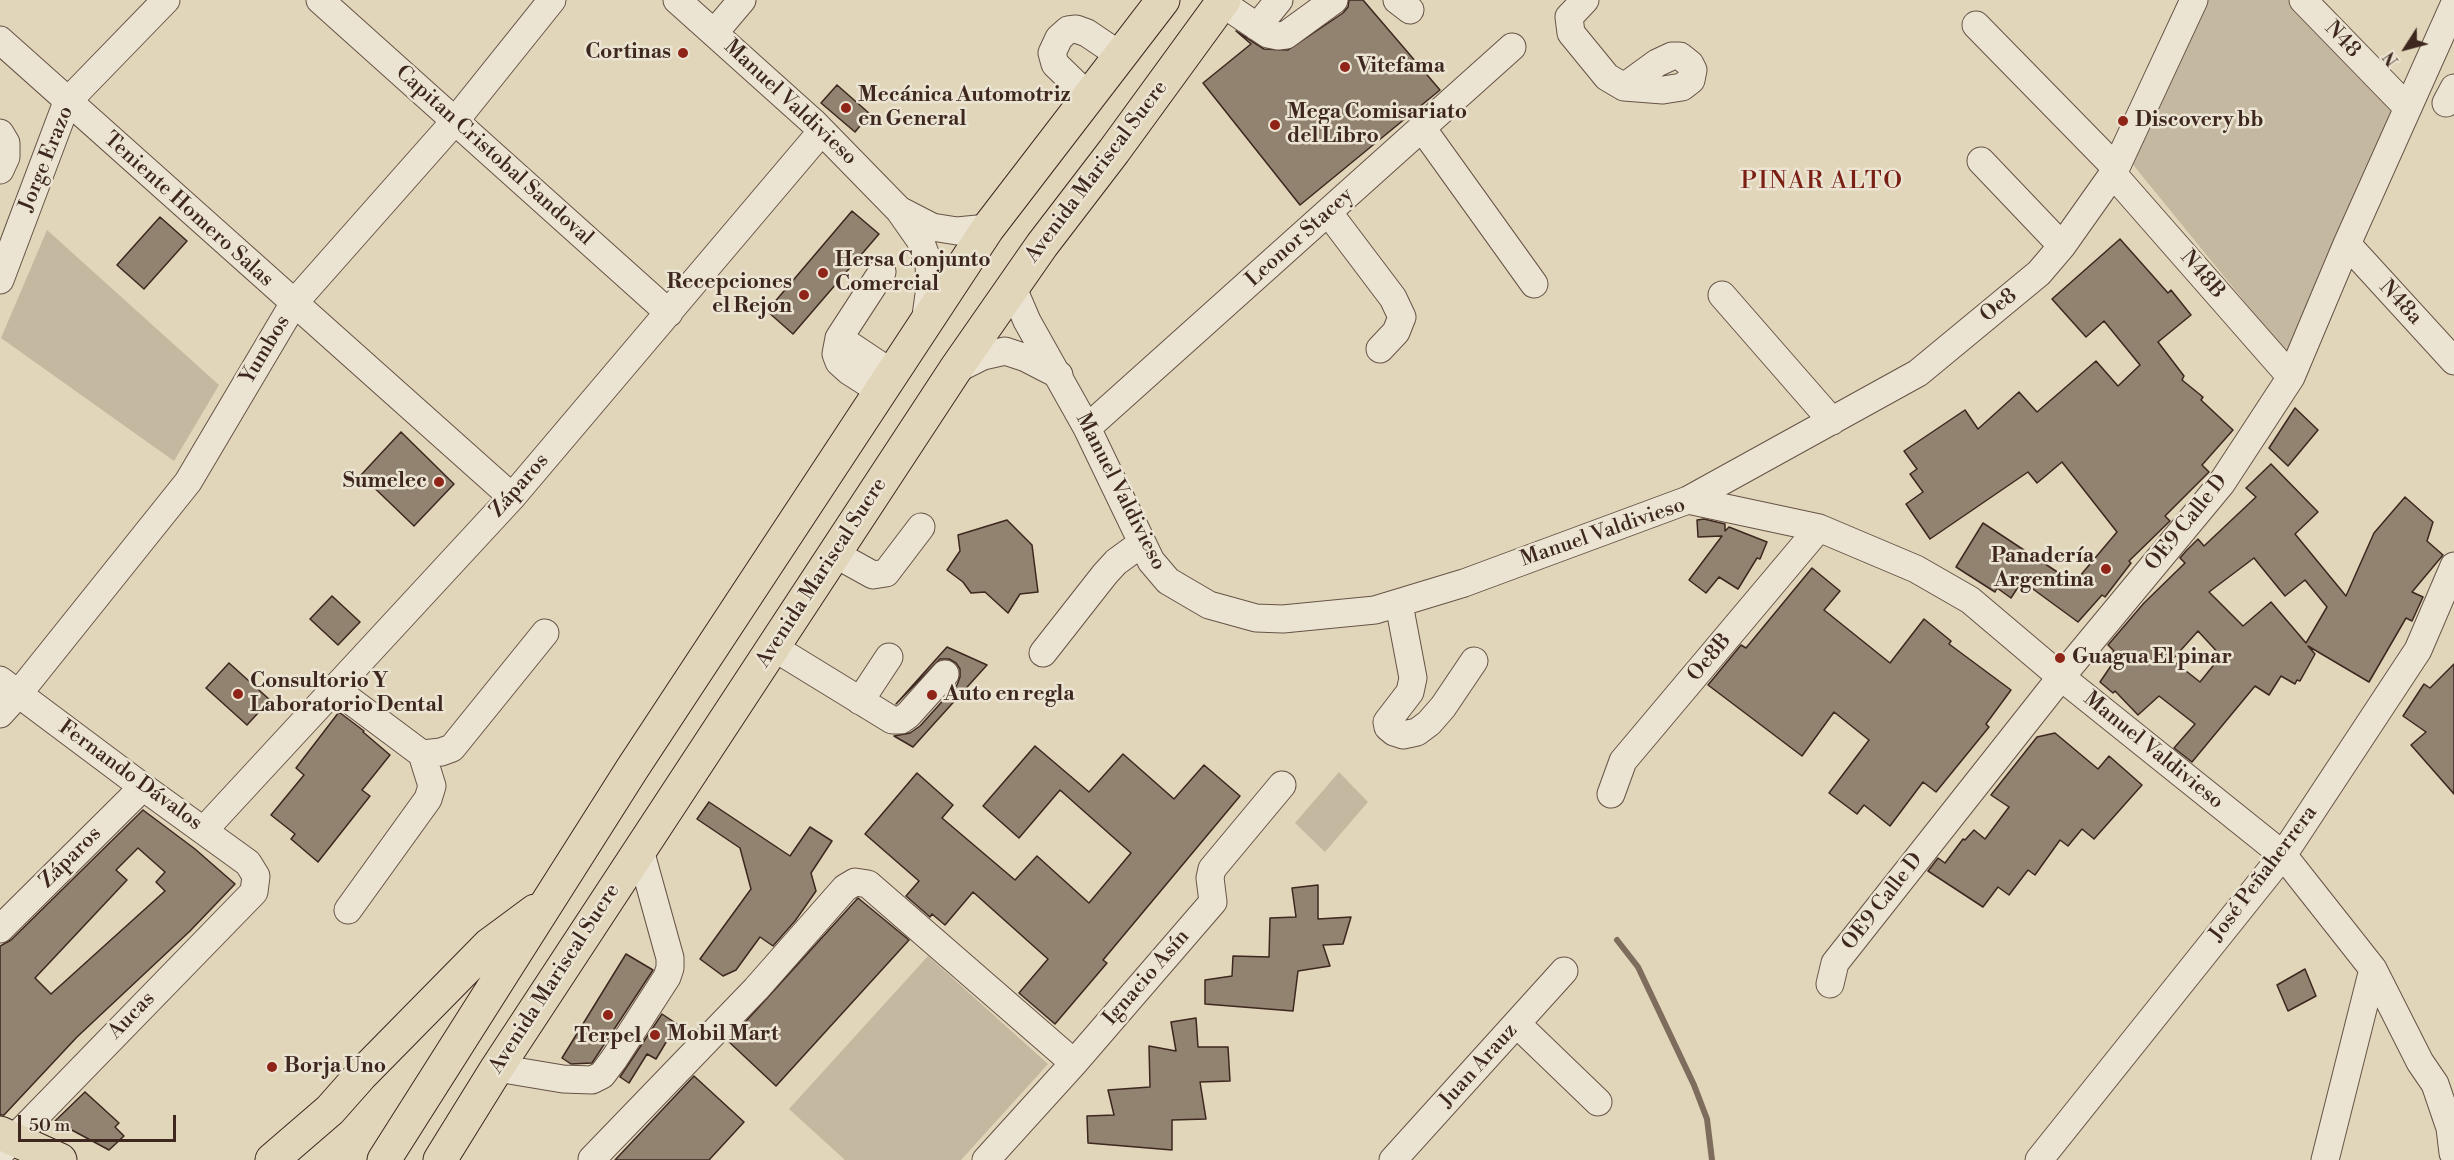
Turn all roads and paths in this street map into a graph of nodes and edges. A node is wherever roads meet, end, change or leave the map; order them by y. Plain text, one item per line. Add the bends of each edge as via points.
1 (166, 0) edge
2 (320, 0) edge
3 (552, 0) edge
4 (677, 0) edge
5 (742, 0) edge
6 (1163, 0) edge
7 (1279, 0) edge
8 (1334, 0) edge
9 (1585, 0) edge
10 (2194, 0) edge
11 (2303, 0) edge
12 (1223, 2) edge
13 (2450, 23) edge
14 (1976, 25) dead end
15 (1257, 27) junction
16 (714, 33) junction
17 (0, 40) edge
18 (1512, 48) dead end
19 (1121, 56) junction
20 (1160, 87) junction
21 (1624, 87) dead end
22 (1089, 97) junction
23 (67, 102) junction
24 (2407, 106) junction
25 (455, 121) junction
26 (1422, 128) junction
27 (822, 131) junction
28 (0, 133) edge
29 (1981, 160) dead end
30 (0, 170) edge
31 (2115, 171) junction
32 (899, 210) junction
33 (1328, 212) junction
34 (988, 228) junction
35 (2347, 244) junction
36 (2062, 246) junction
37 (882, 272) dead end
38 (0, 280) edge
39 (1534, 284) dead end
40 (1012, 286) junction
41 (1722, 295) dead end
42 (294, 303) junction
43 (669, 313) junction
44 (925, 327) junction
45 (1380, 349) dead end
46 (2454, 361) edge
47 (955, 370) junction
48 (1060, 376) junction
49 (2291, 377) junction
50 (888, 383) junction
51 (1832, 421) junction
52 (1087, 428) junction
53 (512, 497) junction
54 (1688, 501) junction
55 (921, 527) dead end
56 (1819, 528) junction
57 (1142, 543) junction
58 (835, 554) junction
59 (2454, 566) edge
60 (1399, 604) junction
61 (545, 633) dead end
62 (773, 647) junction
63 (1043, 653) dead end
64 (889, 657) dead end
65 (1474, 661) dead end
66 (945, 674) dead end
67 (2061, 677) junction
68 (10, 686) edge
69 (334, 688) junction
70 (860, 701) junction
71 (0, 714) edge
72 (422, 754) junction
73 (1282, 785) dead end
74 (143, 787) junction
75 (1611, 794) dead end
76 (204, 830) junction
77 (640, 850) junction
78 (2283, 855) junction
79 (256, 876) joint
80 (547, 904) junction
81 (348, 910) dead end
82 (0, 929) edge
83 (2373, 969) junction
84 (1564, 971) dead end
85 (1830, 984) dead end
86 (1517, 1024) junction
87 (1074, 1063) junction
88 (497, 1068) junction
89 (1598, 1102) dead end
90 (3, 1148) edge
91 (2452, 1155) edge
92 (592, 1159) edge
93 (60, 1160) edge
94 (272, 1160) edge
95 (384, 1160) edge
96 (440, 1160) edge
97 (986, 1160) edge
98 (1393, 1160) edge
99 (2039, 1160) edge
100 (2325, 1160) edge

1 - 23 street, Jorge Erazo
2 - 25 street, Capitan Cristobal Sandoval
3 - 25 street, Yumbos
4 - 16 street, Manuel Valdivieso
5 - 16 street
6 - 19 main road
7 - 15 street
8 - 15 street via 1286,35 1268,34
9 - 21 street via 1569,17 1571,33 1607,77
10 - 31 street, Oe8
11 - 24 street, N48
12 - 15 street
12 - 20 main road, Avenida Mariscal Sucre
13 - 24 street, OE9 Calle D
14 - 31 street, N48B
16 - 27 street, Manuel Valdivieso
17 - 23 street, Teniente Homero Salas
18 - 26 street, Leonor Stacey
19 - 20 main road
19 - 22 main road
19 - 22 street via 1076,29 1059,38 1052,53 1054,64
20 - 40 main road, Avenida Mariscal Sucre
22 - 34 main road
23 - 38 street, Jorge Erazo
23 - 42 street, Teniente Homero Salas
24 - 35 street, OE9 Calle D
25 - 42 street, Yumbos
25 - 43 street, Capitan Cristobal Sandoval
26 - 33 street, Leonor Stacey
26 - 39 street
27 - 32 street, Manuel Valdivieso
27 - 43 street, Záparos
28 - 30 street via 6,143 6,157
29 - 36 street
31 - 36 street, Oe8
31 - 49 street, N48B
32 - 34 street, Manuel Valdivieso via 932,227 957,231
32 - 44 street, Manuel Valdivieso via 920,240 929,264
33 - 45 street via 1393,298 1402,318 1396,332
33 - 52 street, Leonor Stacey
34 - 44 main road
35 - 46 street, N48a
35 - 49 street, OE9 Calle D
36 - 51 street, Oe8 via 2039,273 1918,373
37 - 50 street via 839,338
40 - 47 main road, Avenida Mariscal Sucre
40 - 48 street, Manuel Valdivieso
41 - 51 street
42 - 53 street, Teniente Homero Salas
42 - 68 street, Yumbos via 188,482
43 - 53 street, Záparos
44 - 50 main road
47 - 48 street via 983,356 1008,351
47 - 58 main road, Avenida Mariscal Sucre
48 - 52 street, Manuel Valdivieso
49 - 67 street, OE9 Calle D via 2221,484
50 - 80 main road
51 - 54 street, Oe8
52 - 57 street, Manuel Valdivieso
53 - 69 street, Záparos
54 - 56 street, Manuel Valdivieso
54 - 60 street, Manuel Valdivieso
55 - 58 street via 886,573 873,575
56 - 67 street, Manuel Valdivieso via 1916,569 1971,600
56 - 75 street, Oe8B via 1623,761
57 - 60 street, Manuel Valdivieso via 1159,572 1180,590 1209,605 1256,618 1283,620
57 - 63 street via 1105,574
58 - 62 main road, Avenida Mariscal Sucre
59 - 78 street, José Peñaherrera via 2418,650
60 - 65 street via 1413,678 1410,692 1387,722 1394,732 1416,732 1429,723
61 - 72 street via 452,748
62 - 70 street
62 - 77 main road, Avenida Mariscal Sucre
64 - 70 street
66 - 70 street via 901,720 892,720
67 - 78 street, Manuel Valdivieso
67 - 85 street, OE9 Calle D via 1835,963
68 - 71 street, Yumbos
68 - 74 street, Fernando Dávalos
69 - 72 street
69 - 76 street, Záparos
72 - 81 street via 432,786 428,799
73 - 87 street, Ignacio Asín via 1212,869 1213,902
74 - 76 street, Fernando Dávalos
74 - 82 street, Záparos
76 - 79 street, Fernando Dávalos via 248,862
77 - 88 main road, Avenida Mariscal Sucre
77 - 88 street via 670,968 614,1059 592,1080
78 - 83 street, Manuel Valdivieso
78 - 99 street, José Peñaherrera
79 - 90 street, Aucas via 254,892
80 - 94 main road via 489,945 330,1110
80 - 95 main road
83 - 91 street, Manuel Valdivieso via 2435,1084 2450,1128
83 - 100 street
84 - 86 street, Juan Arauz
86 - 89 street
86 - 98 street, Juan Arauz
87 - 92 street via 868,884 855,882 845,888 756,989
87 - 97 street, Ignacio Asín
88 - 96 main road, Avenida Mariscal Sucre
90 - 93 main road

